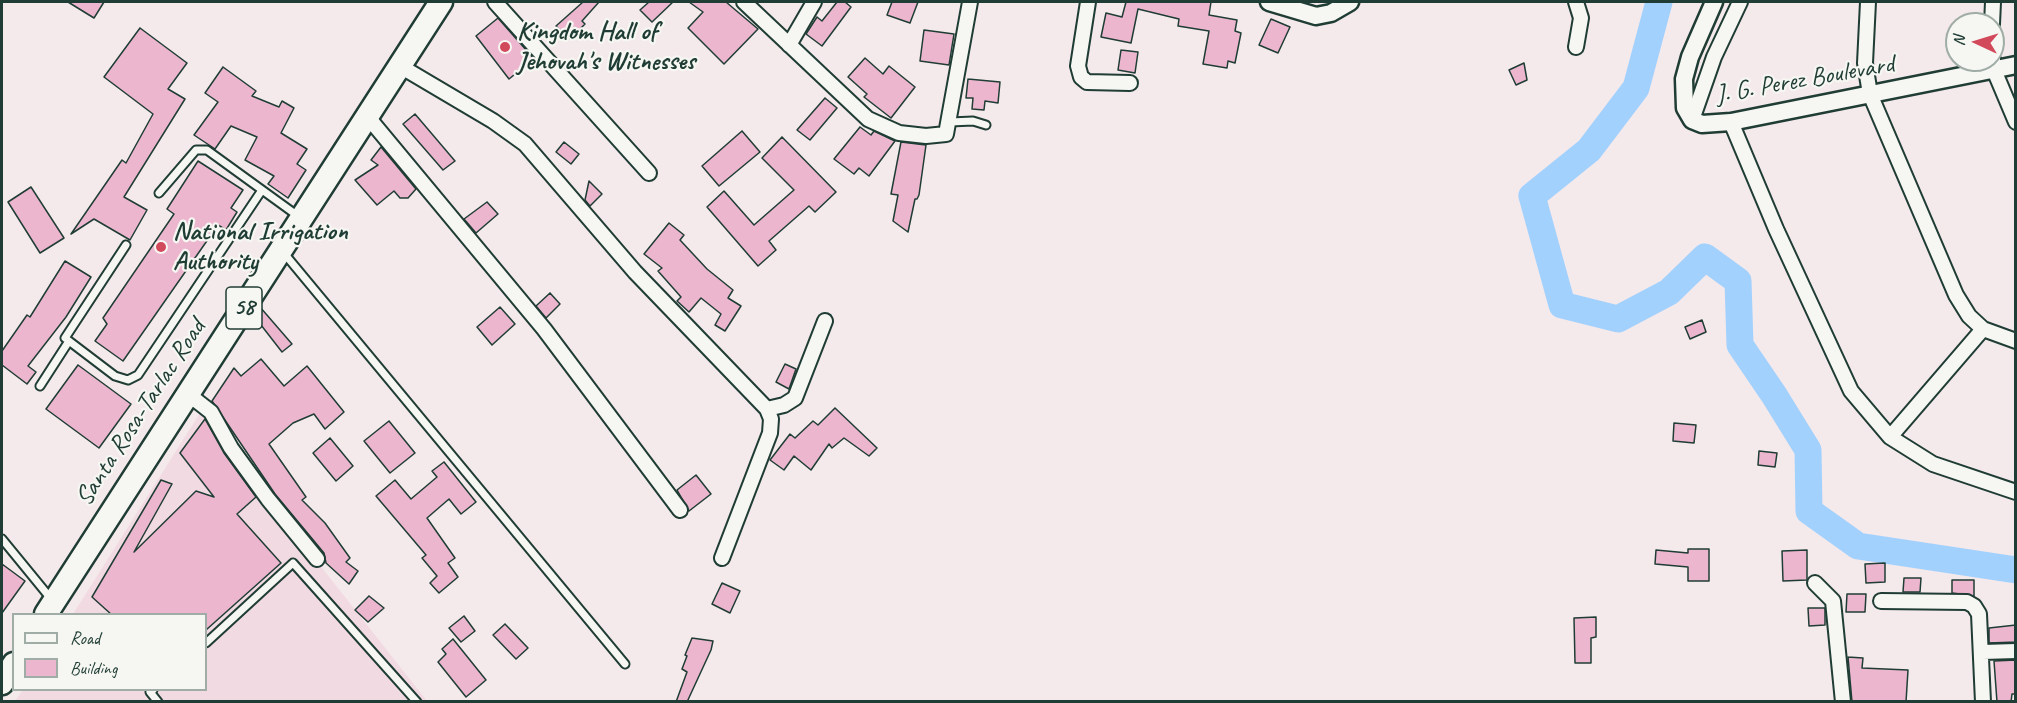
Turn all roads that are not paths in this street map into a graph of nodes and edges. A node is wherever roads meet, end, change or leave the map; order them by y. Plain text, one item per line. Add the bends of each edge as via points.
1 (441, 2) edge
2 (495, 2) edge
3 (744, 2) edge
4 (814, 2) edge
5 (970, 2) edge
6 (1088, 2) edge
7 (1269, 2) edge
8 (1350, 2) edge
9 (1576, 2) edge
10 (1714, 2) edge
11 (1740, 2) edge
12 (1868, 2) edge
13 (789, 45) junction
14 (1576, 47) dead end
15 (400, 66) junction
16 (1963, 72) edge
17 (1996, 72) edge
18 (1130, 83) dead end
19 (1870, 94) junction
20 (367, 116) junction
21 (1692, 120) junction
22 (1731, 122) junction
23 (2016, 122) edge
24 (986, 125) dead end
25 (948, 128) junction
26 (649, 173) dead end
27 (262, 190) junction
28 (159, 193) dead end
29 (301, 219) junction
30 (126, 245) dead end
31 (282, 250) junction
32 (825, 321) dead end
33 (1983, 329) junction
34 (69, 341) junction
35 (2016, 341) edge
36 (40, 386) dead end
37 (188, 394) junction
38 (766, 409) junction
39 (1890, 437) junction
40 (2016, 492) edge
41 (680, 510) dead end
42 (2, 539) edge
43 (722, 558) dead end
44 (317, 559) dead end
45 (1815, 582) dead end
46 (1881, 601) dead end
47 (50, 608) edge
48 (207, 642) edge
49 (1983, 651) junction
50 (2016, 651) edge
51 (625, 664) dead end
52 (12, 667) edge
53 (2, 683) edge
54 (417, 702) edge
55 (1843, 702) edge
56 (1983, 702) edge

1 - 15 highway, Santa Rosa-Tarlac Road / 58
2 - 26 street
3 - 13 street
4 - 13 street
5 - 25 street
6 - 18 street via 1078,66 1081,77 1087,82
7 - 8 street via 1316,16
9 - 14 street via 1581,18
10 - 21 street, J. G. Perez Boulevard via 1684,79 1684,108
11 - 21 street via 1714,57
12 - 19 street via 1865,63
13 - 25 street via 868,119 899,133 926,136
15 - 20 highway, Santa Rosa-Tarlac Road / 58
15 - 38 street via 525,144 643,280
16 - 19 street, J. G. Perez Boulevard
17 - 23 street
19 - 22 street, J. G. Perez Boulevard
19 - 33 street via 1956,295
20 - 29 highway, Santa Rosa-Tarlac Road / 58
20 - 41 street via 544,329
21 - 22 street, J. G. Perez Boulevard via 1702,124
22 - 39 street via 1851,392
24 - 25 lane via 973,121
27 - 28 lane via 207,150 195,150
27 - 29 lane
27 - 34 lane via 138,375 128,380 115,376
29 - 31 highway, Santa Rosa-Tarlac Road / 58
30 - 34 lane via 66,337
31 - 37 highway, Santa Rosa-Tarlac Road / 58
31 - 51 lane
32 - 38 street via 795,398
33 - 35 street
33 - 39 street
34 - 36 lane
37 - 44 street via 211,412 231,448
37 - 47 highway, Santa Rosa-Tarlac Road / 58
38 - 43 street via 771,419 770,433
39 - 40 street via 1933,464
42 - 47 lane
45 - 55 street via 1833,601
46 - 49 street via 1967,602 1979,615
48 - 54 lane via 293,563
49 - 50 street
49 - 56 street
52 - 53 highway

